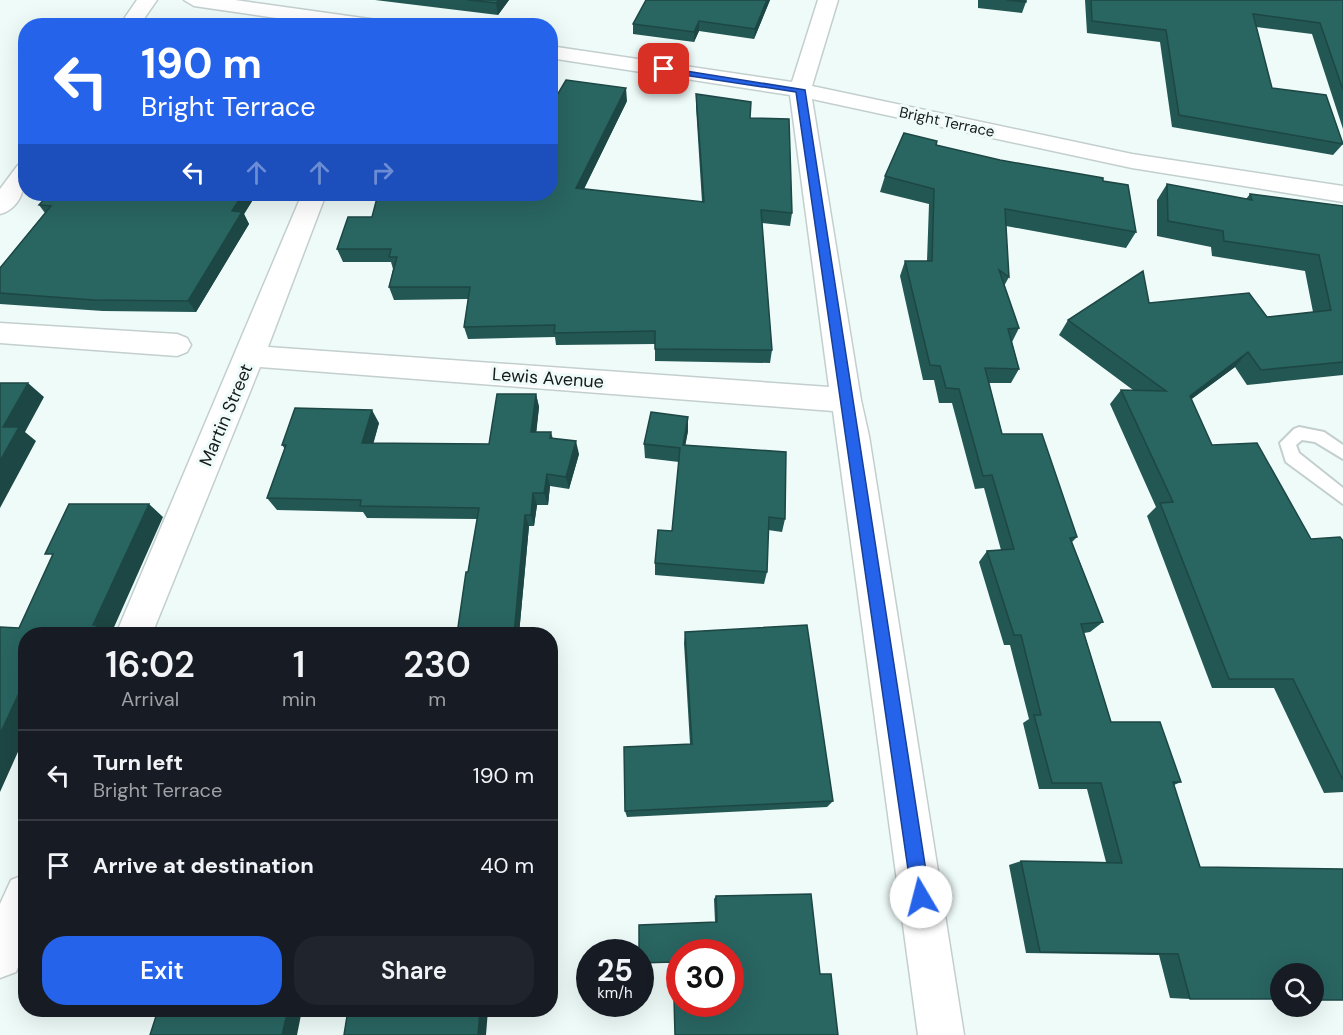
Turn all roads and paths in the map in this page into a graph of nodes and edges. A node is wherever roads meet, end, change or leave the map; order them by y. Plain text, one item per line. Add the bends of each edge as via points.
1 (147, 0) edge
2 (194, 0) edge
3 (828, 0) edge
4 (135, 18) edge
5 (321, 18) edge
6 (558, 53) edge
7 (801, 90) junction
8 (18, 181) edge
9 (1343, 194) edge
10 (311, 201) edge
11 (0, 206) edge
12 (0, 333) edge
13 (177, 345) dead end
14 (250, 356) junction
15 (846, 400) junction
16 (1343, 453) edge
17 (1343, 497) edge
18 (137, 627) edge
19 (18, 914) edge
20 (0, 956) edge
21 (941, 1035) edge

1 - 4 street
2 - 5 street
3 - 7 street
6 - 7 street, Bright Terrace
7 - 9 street, Bright Terrace via 1132,161
7 - 15 street
8 - 11 street
10 - 14 street, Martin Street
12 - 13 street
14 - 15 street, Lewis Avenue
14 - 18 street, Martin Street
15 - 21 street
16 - 17 lane via 1319,436 1299,433 1288,443 1292,457
19 - 20 street

